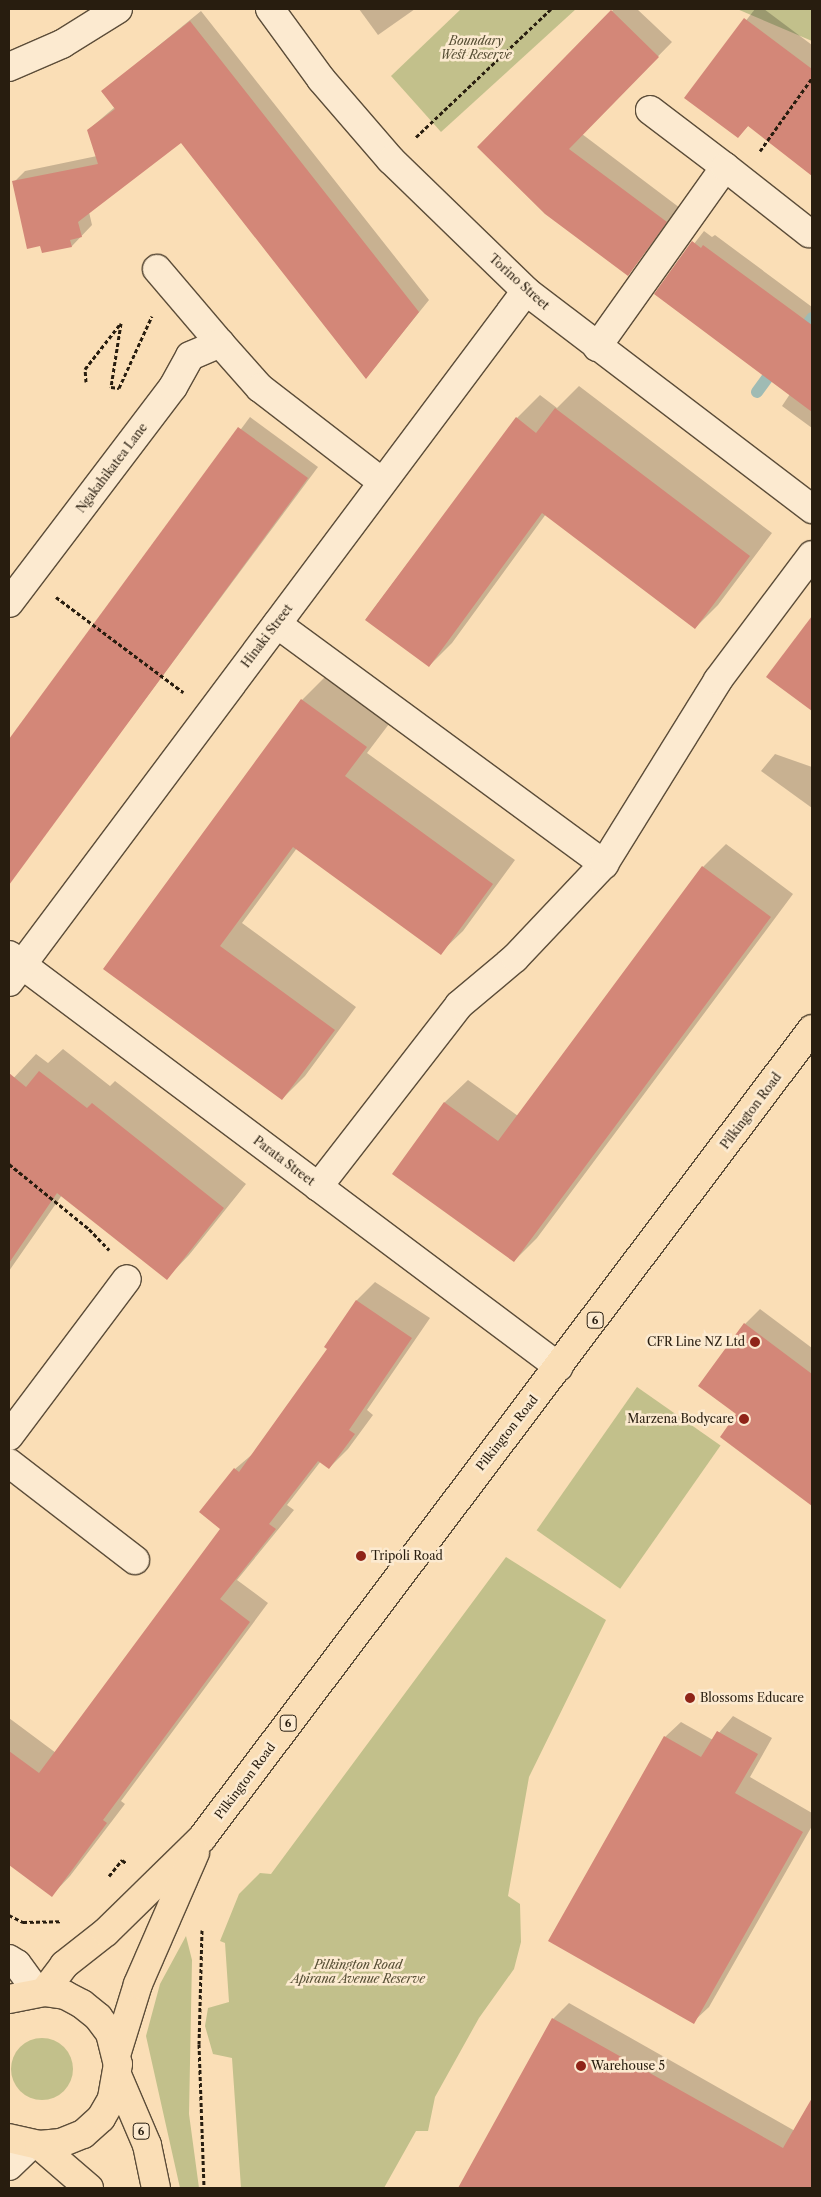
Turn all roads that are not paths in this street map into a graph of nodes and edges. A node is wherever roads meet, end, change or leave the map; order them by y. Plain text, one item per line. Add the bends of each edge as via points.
1 (118, 9) edge
2 (270, 9) edge
3 (9, 67) edge
4 (650, 110) dead end
5 (724, 168) junction
6 (810, 233) dead end
7 (156, 268) dead end
8 (526, 291) junction
9 (220, 343) junction
10 (596, 347) junction
11 (382, 482) junction
12 (812, 509) edge
13 (812, 555) edge
14 (9, 603) edge
15 (277, 624) junction
16 (604, 864) junction
17 (13, 967) edge
18 (812, 1030) edge
19 (318, 1187) junction
20 (121, 1267) road end
21 (559, 1367) junction
22 (9, 1436) edge
23 (9, 1463) edge
24 (135, 1560) dead end
25 (202, 1838) junction
26 (9, 1958) edge
27 (41, 1992) junction
28 (9, 1999) edge
29 (117, 2064) junction
30 (26, 2143) edge
31 (9, 2166) edge
32 (90, 2188) edge
33 (156, 2188) edge

1 - 3 street via 62,44
2 - 8 street, Torino Street via 306,59 391,160
4 - 5 street
5 - 6 street
5 - 10 street
7 - 9 street
8 - 10 street, Torino Street
8 - 11 street, Hinaki Street
9 - 11 street via 260,388
9 - 14 street, Ngakahikatea Lane via 190,356 174,387
10 - 12 street, Torino Street
11 - 15 street, Hinaki Street
13 - 16 street via 718,680
15 - 16 street
15 - 17 street, Hinaki Street
16 - 19 street via 515,958 459,1005
17 - 19 street, Parata Street
18 - 21 main road, Pilkington Road / 6
19 - 21 street, Parata Street
20 - 22 street
21 - 25 main road, Pilkington Road / 6
23 - 24 street
25 - 27 main road, Pilkington Road / 6 via 106,1932 64,1965
25 - 29 main road, Pilkington Road / 6 via 138,1984
26 - 27 street
27 - 28 main road, 6
27 - 29 main road, 6 via 65,1995 98,2017
29 - 30 main road, 6 via 112,2099 100,2118 83,2134 61,2143
29 - 33 main road, 6 via 147,2146
30 - 31 street
30 - 32 main road

